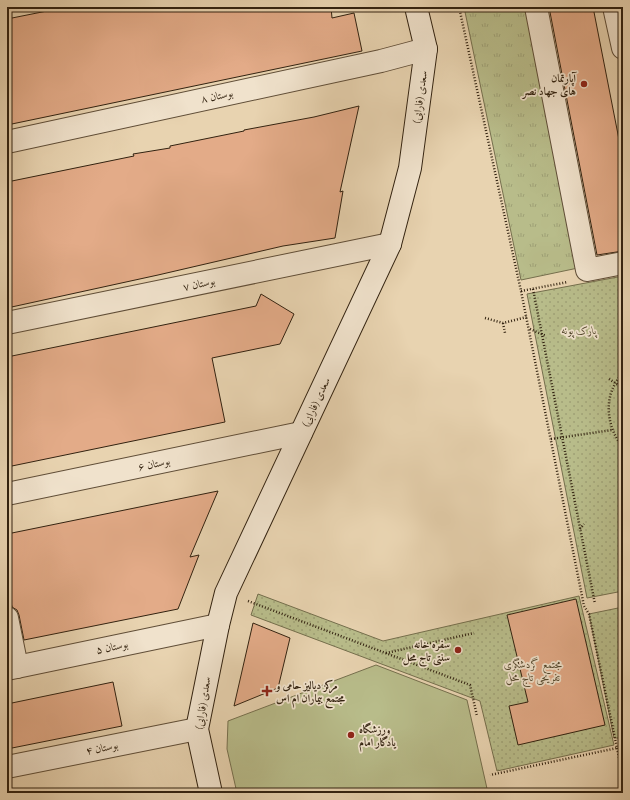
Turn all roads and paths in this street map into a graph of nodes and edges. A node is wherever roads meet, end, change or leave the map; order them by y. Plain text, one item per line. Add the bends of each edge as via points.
1 (416, 7) edge
2 (459, 7) edge
3 (536, 7) edge
4 (614, 7) edge
5 (623, 48) edge
6 (426, 49) junction
7 (7, 142) edge
8 (390, 244) junction
9 (623, 263) edge
10 (533, 289) dead end
11 (527, 317) junction
12 (485, 318) dead end
13 (7, 323) edge
14 (503, 323) junction
15 (529, 328) junction
16 (505, 333) dead end
17 (541, 334) junction
18 (546, 336) dead end
19 (623, 373) edge
20 (609, 379) dead end
21 (615, 384) junction
22 (623, 388) edge
23 (612, 430) junction
24 (301, 433) junction
25 (562, 437) junction
26 (550, 439) junction
27 (623, 448) edge
28 (7, 494) edge
29 (584, 524) dead end
30 (580, 529) junction
31 (226, 593) junction
32 (595, 604) dead end
33 (7, 618) edge
34 (218, 625) junction
35 (474, 632) dead end
36 (385, 653) junction
37 (12, 668) edge
38 (477, 716) dead end
39 (197, 728) junction
40 (617, 748) junction
41 (7, 767) edge
42 (490, 776) dead end
43 (623, 777) edge
44 (211, 793) edge

1 - 6 street, سعدی (فارابی)
2 - 11 path
3 - 9 street via 587,270
4 - 5 street
6 - 7 street, بوستان ۸
6 - 8 street, سعدی (فارابی) via 410,168
8 - 13 street, بوستان ۷
8 - 24 street, سعدی (فارابی)
10 - 17 path
11 - 14 path
11 - 15 path
12 - 14 path
14 - 16 path
15 - 17 path
15 - 26 path
17 - 18 path
17 - 25 path
19 - 21 path
20 - 21 path
21 - 22 path
21 - 23 path via 608,411
23 - 25 path
23 - 27 path
24 - 28 street, بوستان ۶
24 - 31 street, سعدی (فارابی)
25 - 26 path
25 - 30 path
26 - 40 path via 584,606 589,614
29 - 30 path
30 - 32 path
31 - 34 street, سعدی (فارابی)
31 - 36 path
33 - 37 street
34 - 37 street, بوستان ۵
34 - 39 street, سعدی (فارابی)
35 - 36 path
36 - 38 path via 470,685
39 - 41 street, بوستان ۴
39 - 44 street, سعدی (فارابی)
40 - 42 path
40 - 43 path

